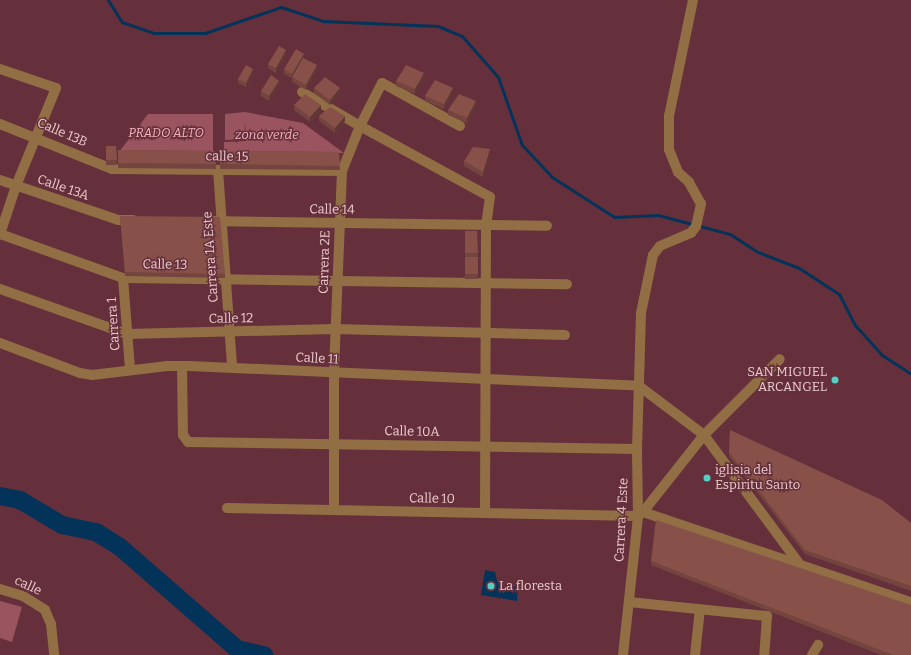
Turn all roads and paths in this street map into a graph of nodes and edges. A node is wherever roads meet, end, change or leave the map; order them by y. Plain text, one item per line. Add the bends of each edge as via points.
1 (693, 0) edge
2 (0, 69) edge
3 (302, 92) dead end
4 (0, 124) edge
5 (360, 126) junction
6 (460, 126) dead end
7 (36, 136) junction
8 (112, 169) joint
9 (218, 170) junction
10 (342, 171) junction
11 (0, 180) edge
12 (16, 186) junction
13 (142, 220) edge
14 (197, 221) edge
15 (221, 222) junction
16 (339, 224) junction
17 (486, 226) junction
18 (547, 226) dead end
19 (0, 234) edge
20 (123, 278) junction
21 (225, 279) junction
22 (337, 280) junction
23 (485, 283) junction
24 (567, 284) dead end
25 (0, 289) edge
26 (336, 329) junction
27 (229, 332) junction
28 (484, 333) junction
29 (127, 334) junction
30 (565, 335) dead end
31 (0, 343) edge
32 (780, 359) dead end
33 (182, 366) junction
34 (232, 367) junction
35 (130, 370) junction
36 (334, 373) junction
37 (484, 378) junction
38 (639, 386) junction
39 (704, 435) junction
40 (334, 444) junction
41 (484, 446) junction
42 (637, 449) junction
43 (226, 508) dead end
44 (334, 510) junction
45 (485, 513) junction
46 (640, 514) junction
47 (798, 562) junction
48 (0, 589) edge
49 (629, 602) junction
50 (911, 602) edge
51 (700, 609) junction
52 (818, 645) dead end
53 (54, 655) edge
54 (623, 655) edge
55 (695, 655) edge
56 (764, 655) edge
57 (812, 655) edge

1 - 38 street, Carrera 4 Este via 670,116 669,150 678,172 689,182 701,204 696,226 691,233 660,246 653,255 641,313
2 - 7 street via 56,88
3 - 5 street
4 - 7 street, Calle 13B
5 - 6 street, Carrera 2E via 382,83
5 - 10 street, Carrera 2E
5 - 17 street via 490,197
7 - 8 street, Calle 13B
7 - 12 street
8 - 9 street, calle 15
9 - 10 street, calle 15
9 - 15 street, Carrera 1A Este
10 - 16 street, Carrera 2E
11 - 12 street, Calle 13A
12 - 13 street, Calle 13A via 118,220
12 - 19 street
14 - 15 street, Calle 14
15 - 16 street, Calle 14
15 - 21 street, Carrera 1A Este
16 - 17 street, Calle 14
16 - 22 street, Carrera 2E
17 - 18 street, Calle 14
17 - 23 street
19 - 20 street, Calle 13
20 - 21 street, Calle 13
20 - 29 street, Carrera 1
21 - 22 street, Calle 13
21 - 27 street, Carrera 1A Este
22 - 23 street, Calle 13
22 - 26 street, Carrera 2E
23 - 24 street, Calle 13
23 - 28 street
25 - 29 street
26 - 27 street, Calle 12
26 - 28 street, Calle 12
26 - 36 street, Carrera 2E
27 - 29 street, Calle 12
27 - 34 street, Carrera 1A Este
28 - 30 street, Calle 12
28 - 37 street
29 - 35 street, Carrera 1
31 - 35 street, Calle 11 via 80,373 92,375
32 - 39 street
33 - 34 street, Calle 11
33 - 35 street, Calle 11
33 - 40 street, Calle 10A via 183,435 188,442
34 - 36 street, Calle 11
36 - 37 street, Calle 11
36 - 40 street, Carrera 2E
37 - 38 street, Calle 11
37 - 41 street
38 - 39 street
38 - 42 street, Carrera 4 Este
39 - 46 street
39 - 47 street
40 - 41 street, Calle 10A
40 - 44 street, Carrera 2E
41 - 42 street, Calle 10A
41 - 45 street
42 - 46 street, Carrera 4 Este
43 - 44 street, Calle 10
44 - 45 street, Calle 10
45 - 46 street, Calle 10
46 - 47 street, Calle 10
46 - 49 street, Carrera 4 Este
47 - 50 street, Calle 10
48 - 53 street, calle via 23,596 45,610 51,624
49 - 51 street
49 - 54 street, Carrera 4 Este
51 - 55 street
51 - 56 street via 767,616
52 - 57 street

